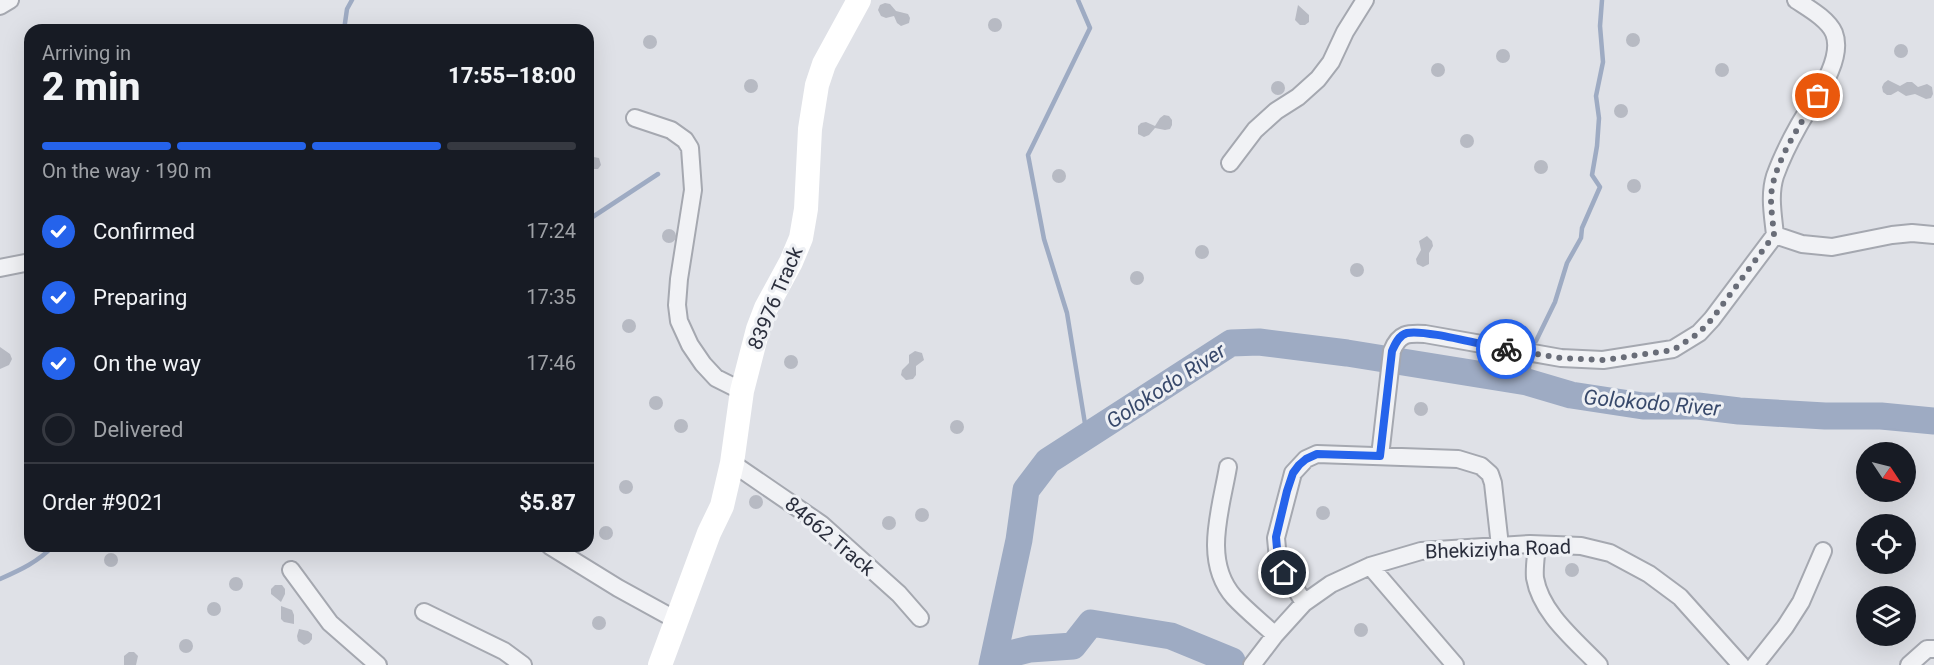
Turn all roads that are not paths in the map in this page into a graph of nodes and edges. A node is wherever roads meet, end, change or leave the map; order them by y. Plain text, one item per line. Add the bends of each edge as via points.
1 (10, 0) edge
2 (859, 0) edge
3 (1365, 0) edge
4 (1796, 0) edge
5 (0, 6) edge
6 (635, 118) dead end
7 (1230, 163) dead end
8 (1774, 235) junction
9 (1934, 235) edge
10 (24, 263) edge
11 (0, 268) edge
12 (742, 391) junction
13 (1380, 456) junction
14 (732, 463) junction
15 (1228, 467) dead end
16 (1537, 545) junction
17 (1500, 546) junction
18 (1822, 551) dead end
19 (560, 552) edge
20 (1370, 566) junction
21 (291, 570) dead end
22 (1304, 603) junction
23 (424, 612) dead end
24 (920, 618) dead end
25 (678, 621) junction
26 (1275, 635) junction
27 (1934, 649) edge
28 (378, 665) edge
29 (523, 665) edge
30 (660, 665) edge
31 (1252, 665) edge
32 (1455, 665) edge
33 (1599, 665) edge
34 (1741, 665) edge
35 (1755, 665) edge
36 (1909, 665) edge

1 - 5 street
2 - 12 street, 83976 Track via 824,64 817,85 801,238 762,319
3 - 7 street via 1318,79 1255,130
4 - 8 street via 1829,25 1836,51 1818,96 1775,177 1771,196
6 - 12 street via 671,130 690,148 693,190 679,279 679,321 703,364 716,378
8 - 9 street via 1802,244 1833,247 1902,234
8 - 13 street via 1712,319 1673,350 1604,360 1561,358 1404,334 1392,351
10 - 11 street
12 - 14 street, 83976 Track
13 - 17 street via 1458,459 1481,466 1493,483
13 - 22 street via 1317,454 1293,473 1275,548 1284,573
14 - 24 street, 84662 Track via 821,524
14 - 25 street, 83976 Track via 722,506
15 - 26 street via 1215,545 1219,574 1233,596
16 - 17 street, Bhekiziyha Road
16 - 33 street via 1535,576 1539,595 1565,630
16 - 34 street, Bhekiziyha Road via 1581,546 1610,553 1649,574 1680,597
17 - 20 street, Bhekiziyha Road via 1421,551
18 - 35 street via 1801,602
19 - 25 street
20 - 22 street, Bhekiziyha Road via 1331,584
20 - 32 street
21 - 28 street via 330,623
22 - 26 street, Bhekiziyha Road
23 - 29 street via 504,651
25 - 30 street, 83976 Track
26 - 31 street, Bhekiziyha Road
27 - 36 street via 1927,649

